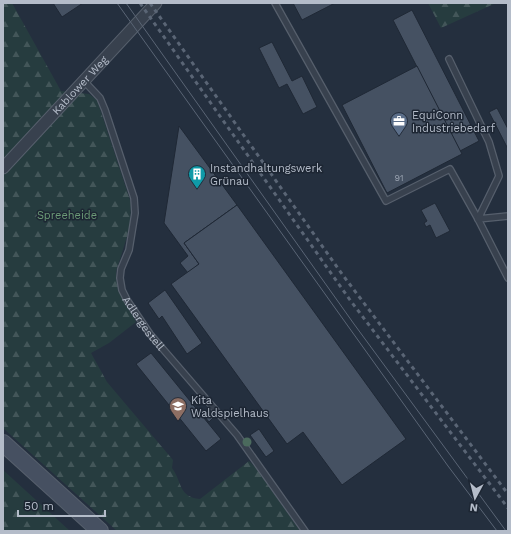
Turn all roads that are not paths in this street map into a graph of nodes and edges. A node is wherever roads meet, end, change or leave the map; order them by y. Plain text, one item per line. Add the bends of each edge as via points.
1 (156, 3) edge
2 (275, 3) edge
3 (449, 59) dead end
4 (84, 81) junction
5 (3, 168) edge
6 (508, 216) edge
7 (478, 219) junction
8 (508, 278) edge
9 (3, 443) edge
10 (100, 531) edge
11 (305, 531) edge

1 - 4 street, Kablower Weg
2 - 7 lane via 386,201 450,169
3 - 7 lane via 489,142 499,176
4 - 5 street, Kablower Weg
4 - 11 lane, Adlergestell via 100,98 134,198 135,213 130,250 121,269 122,290 150,334 237,435
6 - 7 lane
7 - 8 lane
9 - 10 main road

